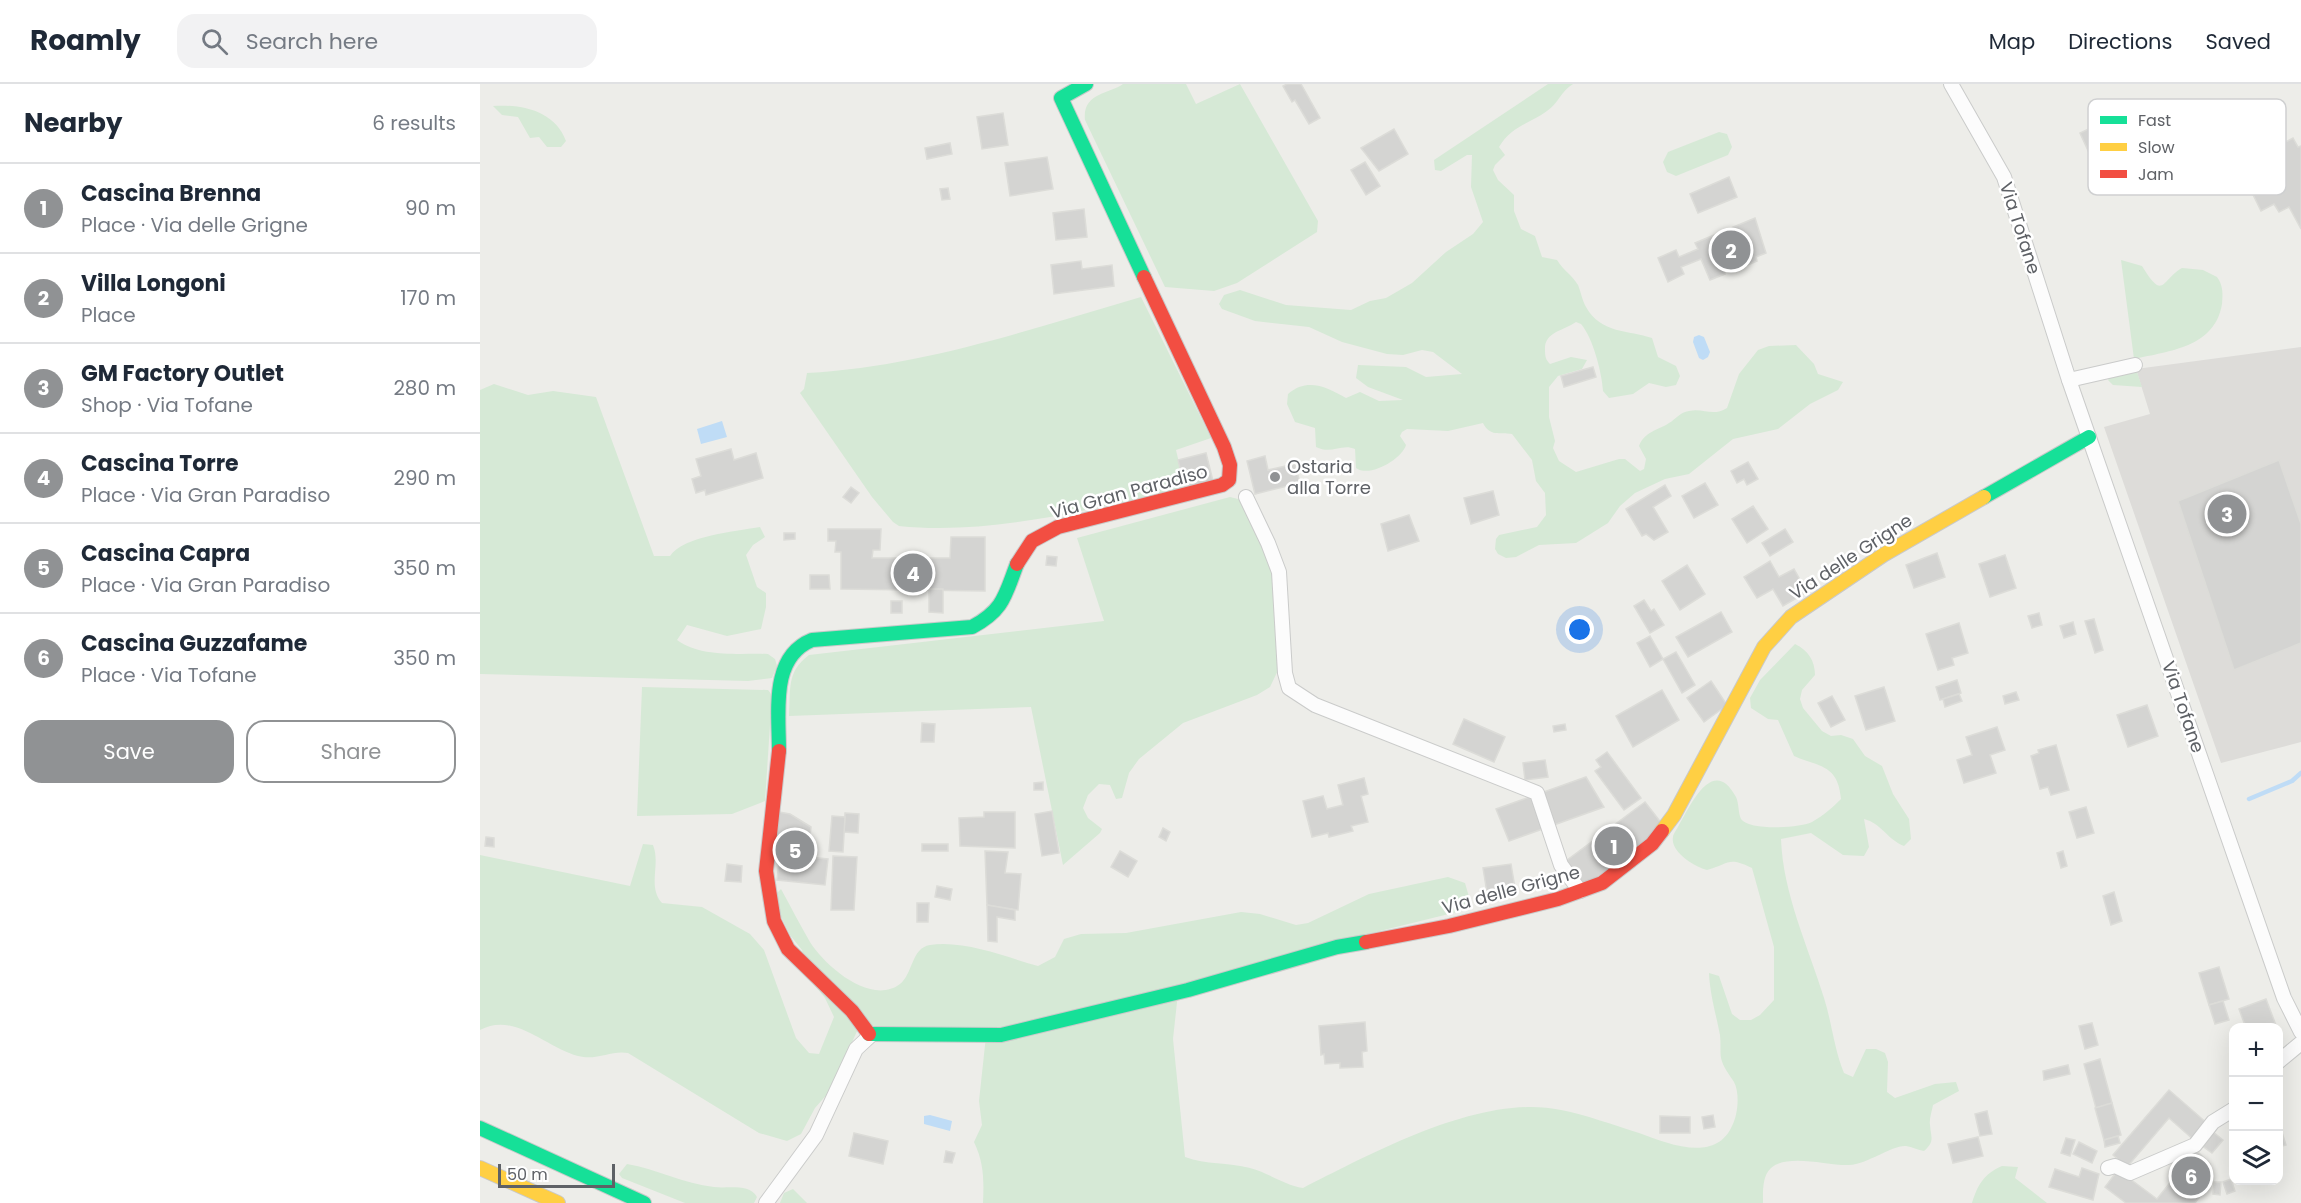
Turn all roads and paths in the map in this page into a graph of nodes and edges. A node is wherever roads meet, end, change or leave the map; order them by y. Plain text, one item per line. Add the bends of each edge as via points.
1 (1086, 84) edge
2 (1951, 84) edge
3 (2135, 365) dead end
4 (2069, 380) junction
5 (2090, 436) junction
6 (1246, 497) dead end
7 (1580, 891) junction
8 (2301, 1032) edge
9 (870, 1036) junction
10 (2301, 1043) edge
11 (2283, 1058) edge
12 (2229, 1112) edge
13 (480, 1128) edge
14 (2108, 1167) dead end
15 (480, 1168) edge
16 (558, 1203) edge
17 (644, 1203) edge
18 (766, 1203) edge

1 - 9 main road, Via Gran Paradiso via 1061,98 1224,447 1230,465 1229,480 1058,527 1040,536 1027,546 1004,602 990,620 972,627 812,640 796,646 787,658 780,685 778,774 766,871 774,921 789,949 852,1011
2 - 4 street, Via Tofane via 2004,177
3 - 4 street
4 - 5 street, Via Tofane
5 - 7 main road, Via delle Grigne via 1883,555 1791,617 1764,647 1674,815 1652,844 1602,884
5 - 8 street, Via Tofane via 2280,988
6 - 7 street via 1279,572 1289,688 1315,705 1537,793 1561,865
7 - 9 main road, Via delle Grigne via 1449,926 1337,947 1188,990 1001,1035
9 - 18 street via 856,1049 816,1135
10 - 11 street
12 - 14 street via 2185,1150 2130,1173
13 - 17 main road
15 - 16 main road

